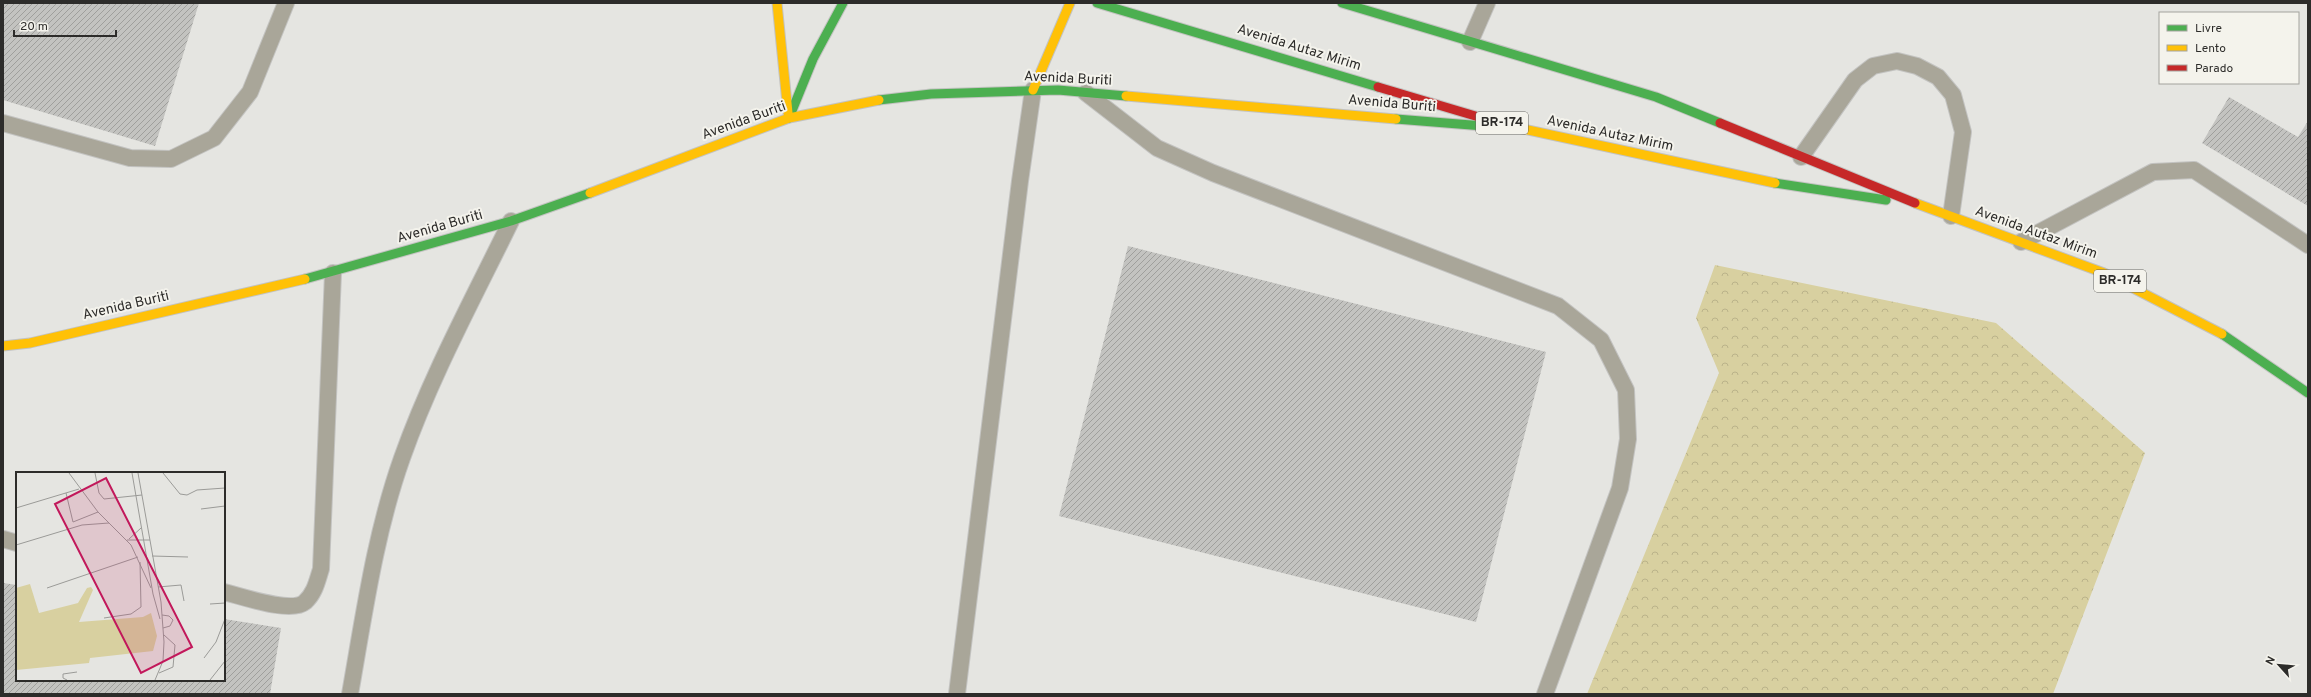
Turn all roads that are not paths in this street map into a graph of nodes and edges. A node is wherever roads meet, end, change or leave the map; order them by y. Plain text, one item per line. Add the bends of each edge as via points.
1 (286, 3) edge
2 (777, 3) edge
3 (843, 3) edge
4 (1070, 3) edge
5 (1097, 3) edge
6 (1342, 3) edge
7 (1487, 3) edge
8 (1470, 42) junction
9 (1033, 90) junction
10 (1086, 93) junction
11 (789, 118) junction
12 (3, 123) edge
13 (1520, 129) junction
14 (1801, 156) junction
15 (1915, 203) junction
16 (1951, 216) junction
17 (511, 221) junction
18 (2021, 242) junction
19 (2308, 246) edge
20 (333, 273) junction
21 (3, 346) edge
22 (2308, 393) edge
23 (3, 539) edge
24 (16, 543) edge
25 (225, 592) edge
26 (350, 694) edge
27 (957, 694) edge
28 (1546, 694) edge

1 - 12 lane via 250,92 214,138 171,159 130,158
2 - 11 main road
3 - 11 main road via 828,26 806,71
4 - 9 main road
5 - 13 main road, Avenida Autaz Mirim / BR-174
6 - 8 main road, Avenida Autaz Mirim / BR-174
7 - 8 lane
8 - 14 main road, Avenida Autaz Mirim / BR-174 via 1656,97
9 - 10 main road, Avenida Buriti
9 - 11 main road, Avenida Buriti via 931,94 868,101
9 - 27 lane
10 - 13 main road, Avenida Buriti
10 - 28 lane via 1157,148 1558,306 1601,340 1626,390 1628,439 1621,481
11 - 17 main road, Avenida Buriti
13 - 15 main road, Avenida Autaz Mirim / BR-174 via 1772,183
14 - 15 main road, Avenida Autaz Mirim / BR-174
14 - 16 lane via 1855,80 1873,66 1897,61 1917,66 1938,77 1953,95 1963,132
15 - 16 main road, Avenida Autaz Mirim / BR-174
16 - 18 main road, Avenida Autaz Mirim / BR-174
17 - 20 main road, Avenida Buriti
17 - 26 lane via 439,367 402,457 382,523
18 - 19 lane via 2153,172 2194,170
18 - 22 main road, Avenida Autaz Mirim / BR-174 via 2104,273 2231,338
20 - 21 main road, Avenida Buriti via 30,343
20 - 25 lane via 321,569 315,590 304,603 288,608
23 - 24 lane

